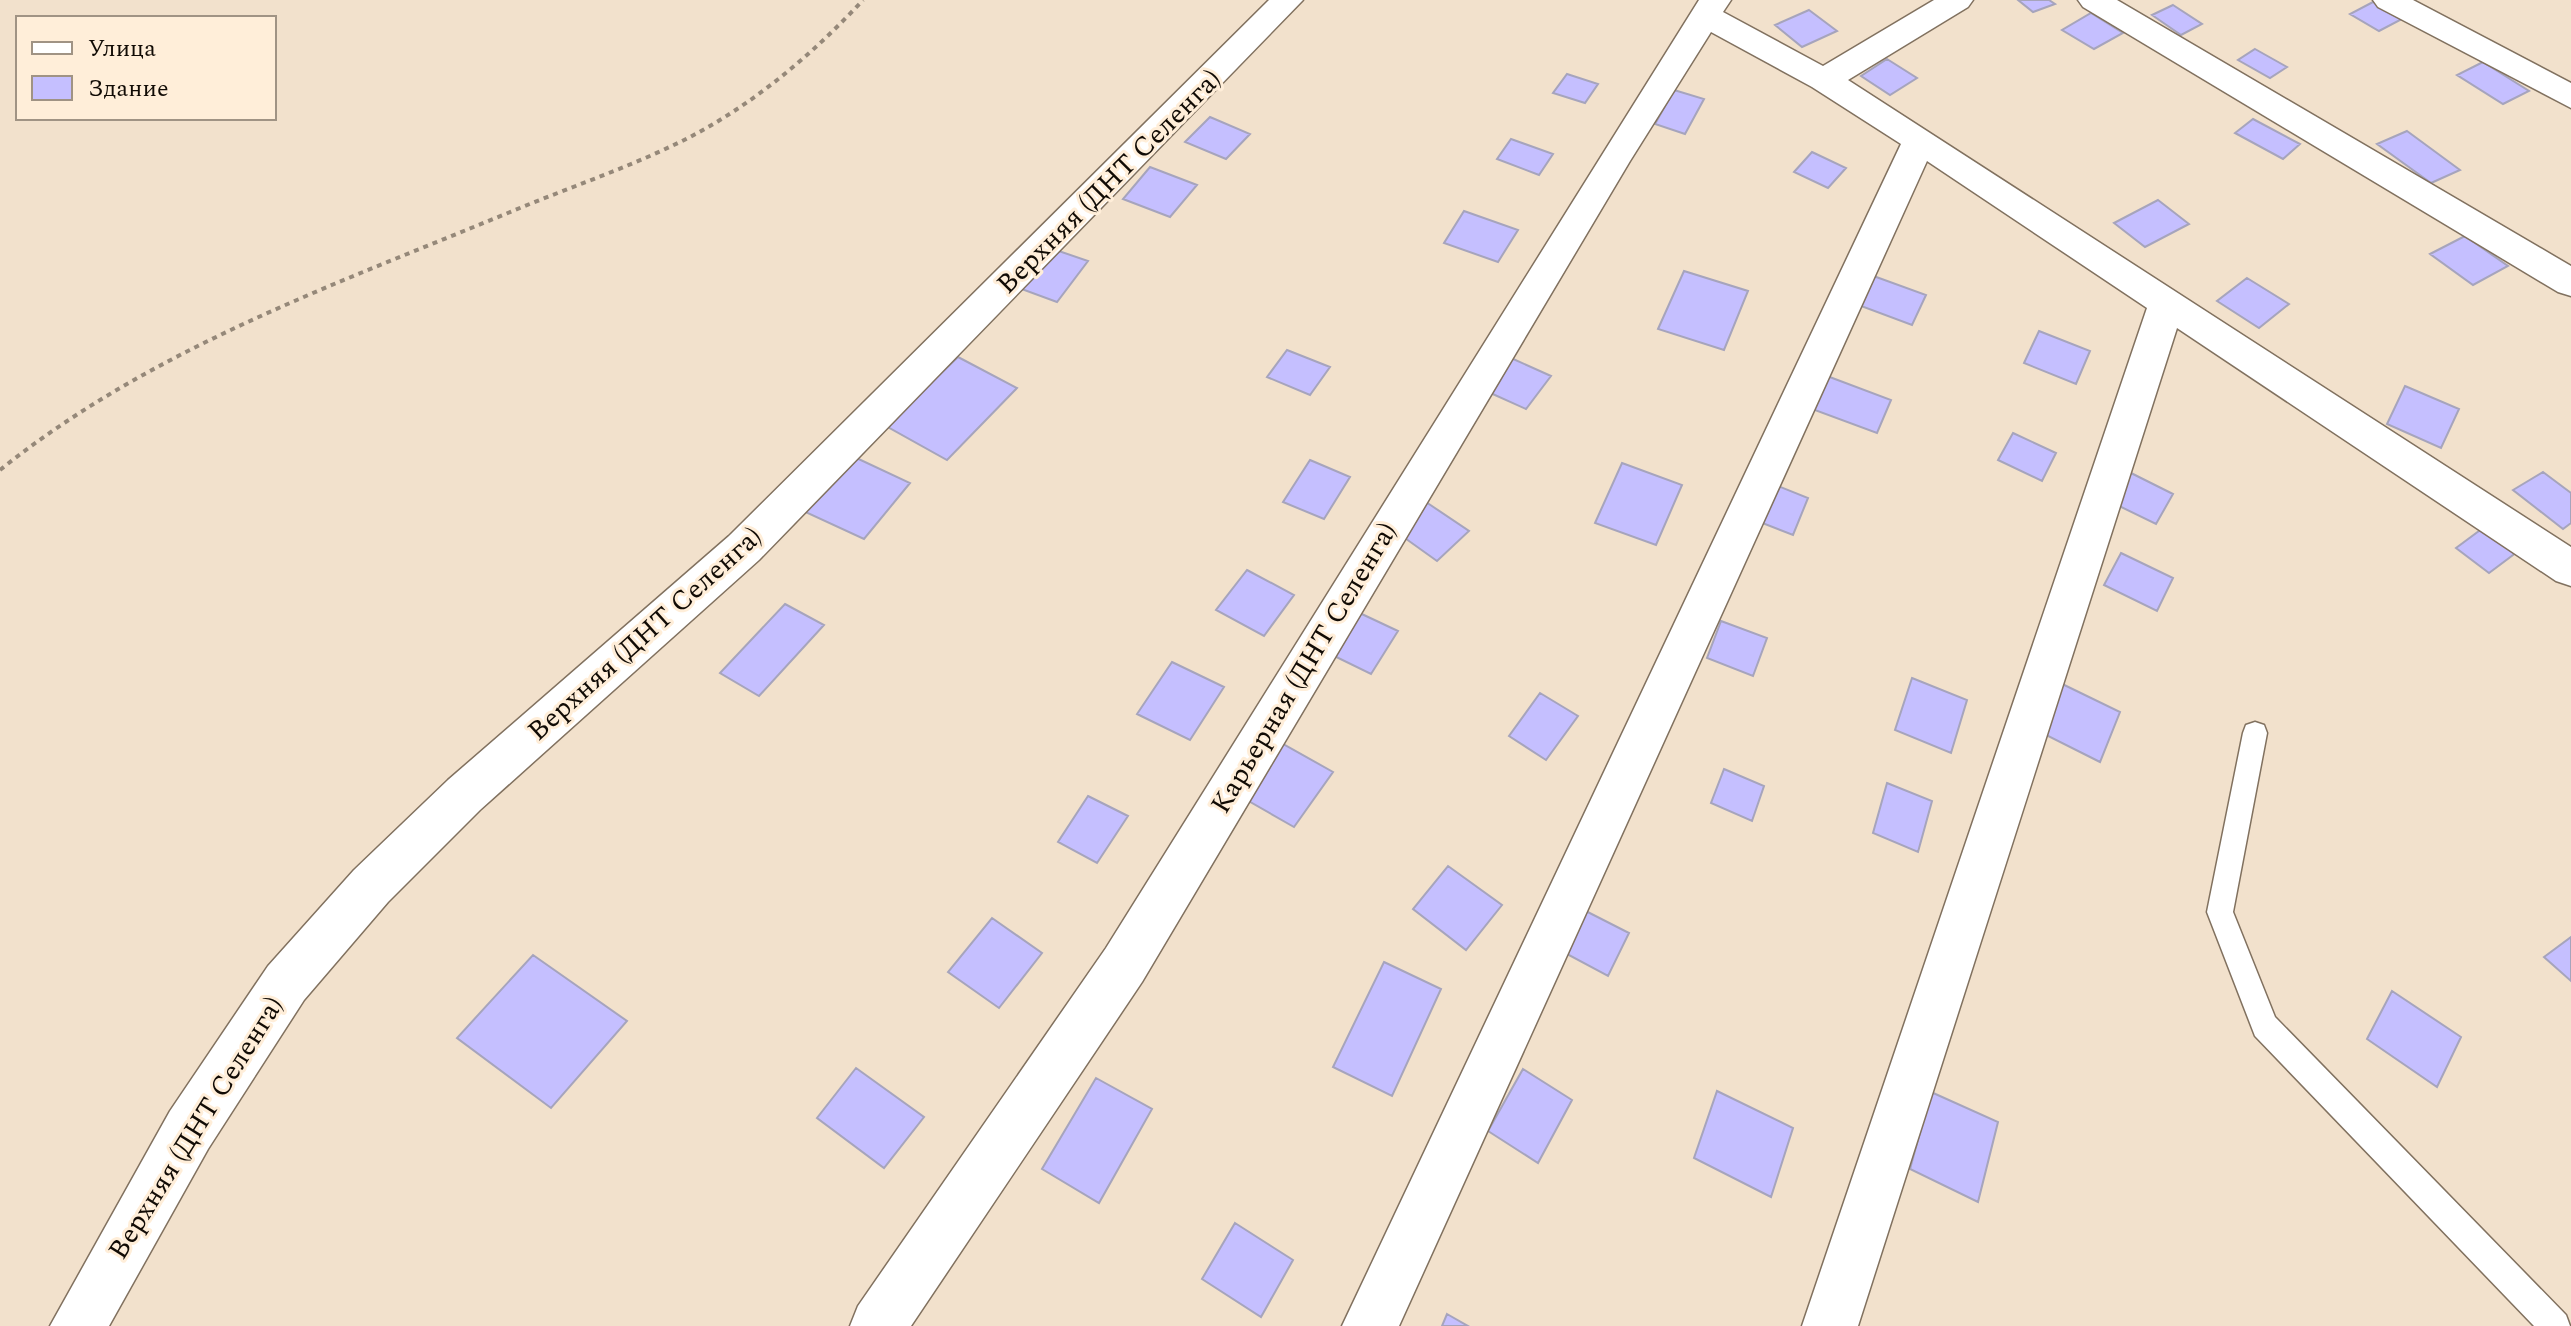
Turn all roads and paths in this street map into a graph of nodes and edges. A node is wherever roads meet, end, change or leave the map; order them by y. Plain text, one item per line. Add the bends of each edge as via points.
1 (863, 0) edge
2 (1287, 0) edge
3 (1957, 0) edge
4 (2094, 0) edge
5 (2389, 0) edge
6 (1711, 8) edge
7 (1824, 80) junction
8 (2571, 97) edge
9 (1920, 140) junction
10 (2571, 283) edge
11 (2167, 302) junction
12 (0, 470) edge
13 (2571, 569) edge
14 (2255, 733) dead end
15 (78, 1326) edge
16 (878, 1326) edge
17 (1370, 1326) edge
18 (1830, 1326) edge
19 (2555, 1326) edge

1 - 12 path via 825,43 757,98 688,138 244,323 150,368 52,428
2 - 15 street, Верхняя (ДНТ Селенга) via 744,548 464,795 371,886 286,983 189,1130
3 - 7 street
4 - 10 street
5 - 8 street
6 - 7 street
6 - 16 street, Карьерная (ДНТ Селенга) via 1124,965
7 - 9 street
9 - 11 street
9 - 17 street
11 - 13 street
11 - 18 street
14 - 19 lane via 2220,912 2265,1026

